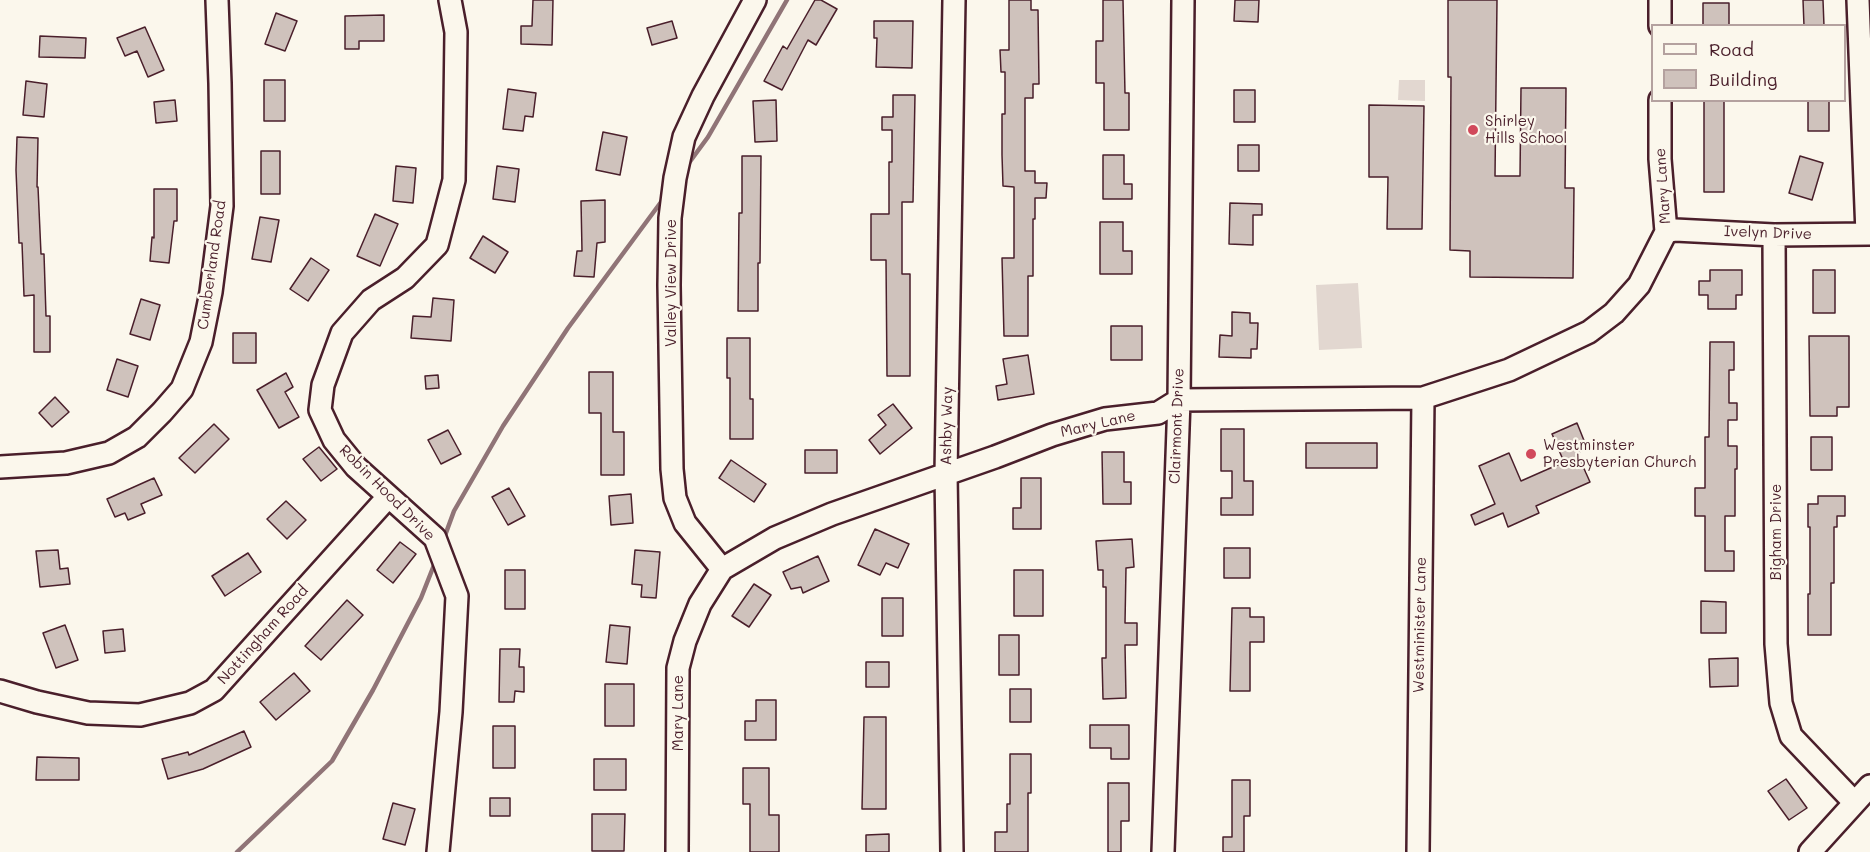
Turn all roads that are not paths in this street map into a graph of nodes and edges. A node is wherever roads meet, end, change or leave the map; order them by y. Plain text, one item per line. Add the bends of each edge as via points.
1 (217, 0) edge
2 (755, 0) edge
3 (954, 0) edge
4 (1183, 0) edge
5 (1660, 0) edge
6 (1858, 0) edge
7 (452, 1) edge
8 (1660, 24) edge
9 (1660, 102) edge
10 (1666, 232) junction
11 (1868, 234) edge
12 (1774, 235) junction
13 (1423, 398) junction
14 (1179, 400) junction
15 (0, 466) edge
16 (946, 474) junction
17 (388, 497) junction
18 (722, 569) junction
19 (0, 691) edge
20 (1870, 786) edge
21 (1854, 802) junction
22 (438, 852) edge
23 (677, 852) edge
24 (952, 852) edge
25 (1163, 852) edge
26 (1418, 852) edge
27 (1810, 852) edge

1 - 15 street, Cumberland Road via 222,206 201,342 183,389 136,437 109,453 66,463
2 - 18 street, Valley View Drive via 684,137 670,218 675,498 685,523
3 - 16 street, Ashby Way
4 - 14 street, Clairmont Drive
5 - 8 street
6 - 11 street
7 - 17 street, Robin Hood Drive via 456,32 454,180 437,245 405,278 371,300 342,333 323,385 320,410 334,440
9 - 10 street, Mary Lane
10 - 12 street, Ivelyn Drive
10 - 13 street, Mary Lane via 1639,285 1589,333 1509,370
11 - 12 street, Ivelyn Drive
12 - 21 street, Bigham Drive via 1776,644 1781,703 1791,736
13 - 14 street, Mary Lane
13 - 26 street, Westminister Lane
14 - 16 street, Mary Lane via 1158,412 1105,419 1052,435
14 - 25 street, Clairmont Drive
16 - 18 street, Mary Lane via 775,538
16 - 24 street, Ashby Way
17 - 19 street, Nottingham Road via 214,690 190,703 140,715 88,713
17 - 22 street, Robin Hood Drive via 435,538 457,596
18 - 23 street, Mary Lane via 700,604 678,668
20 - 21 street
21 - 27 street

